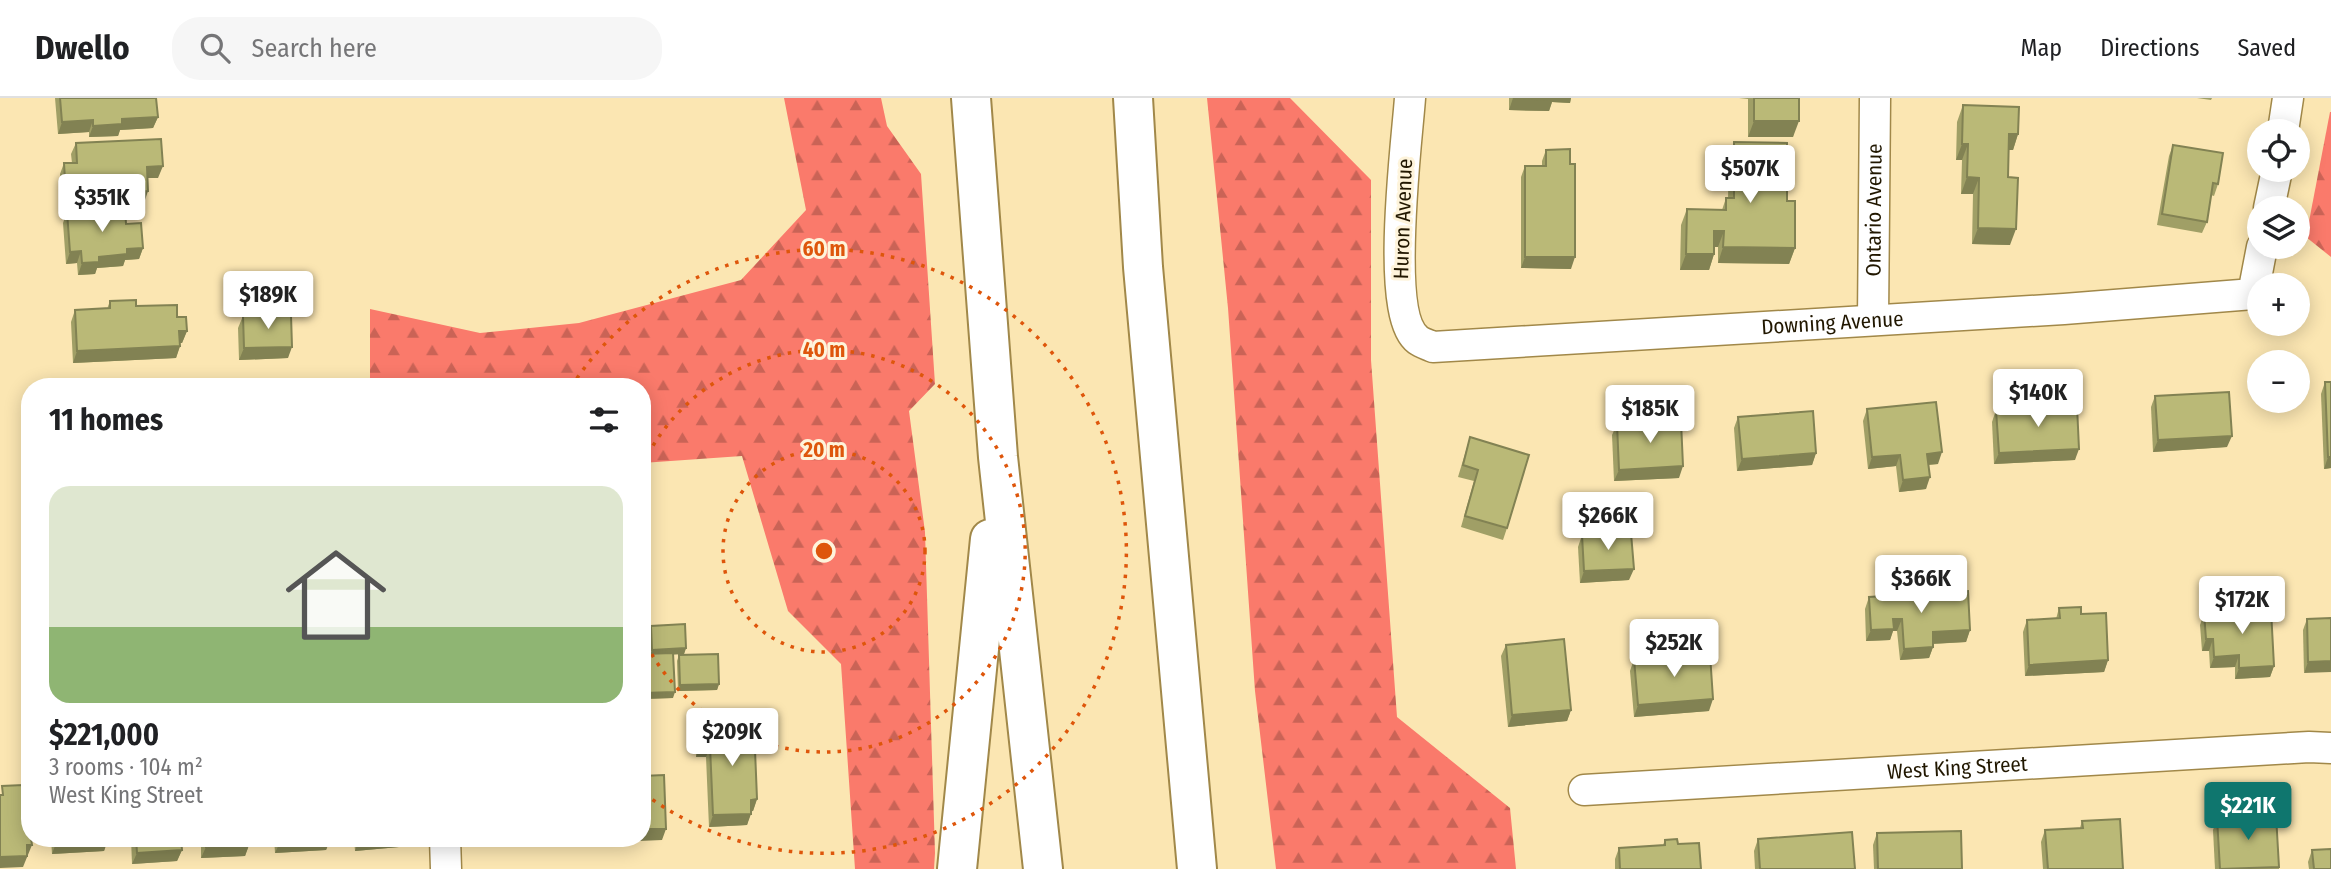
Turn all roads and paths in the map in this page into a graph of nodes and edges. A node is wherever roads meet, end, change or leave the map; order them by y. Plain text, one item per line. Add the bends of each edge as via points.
1 (971, 98) edge
2 (1133, 98) edge
3 (1410, 98) edge
4 (1875, 98) edge
5 (2288, 98) edge
6 (2285, 119) edge
7 (2260, 259) edge
8 (1873, 320) junction
9 (1416, 337) joint
10 (998, 457) junction
11 (2331, 748) edge
12 (1584, 790) dead end
13 (445, 847) edge
14 (446, 869) edge
15 (957, 869) edge
16 (1043, 869) edge
17 (1198, 869) edge

1 - 10 highway
2 - 17 highway via 1143,267
3 - 9 street, Huron Avenue via 1399,242 1401,300
4 - 8 street, Ontario Avenue
5 - 6 street
7 - 8 street, Downing Avenue via 2253,294
8 - 9 street, Downing Avenue via 1462,346 1433,347
10 - 15 highway
10 - 16 highway
11 - 12 street, West King Street
13 - 14 street

